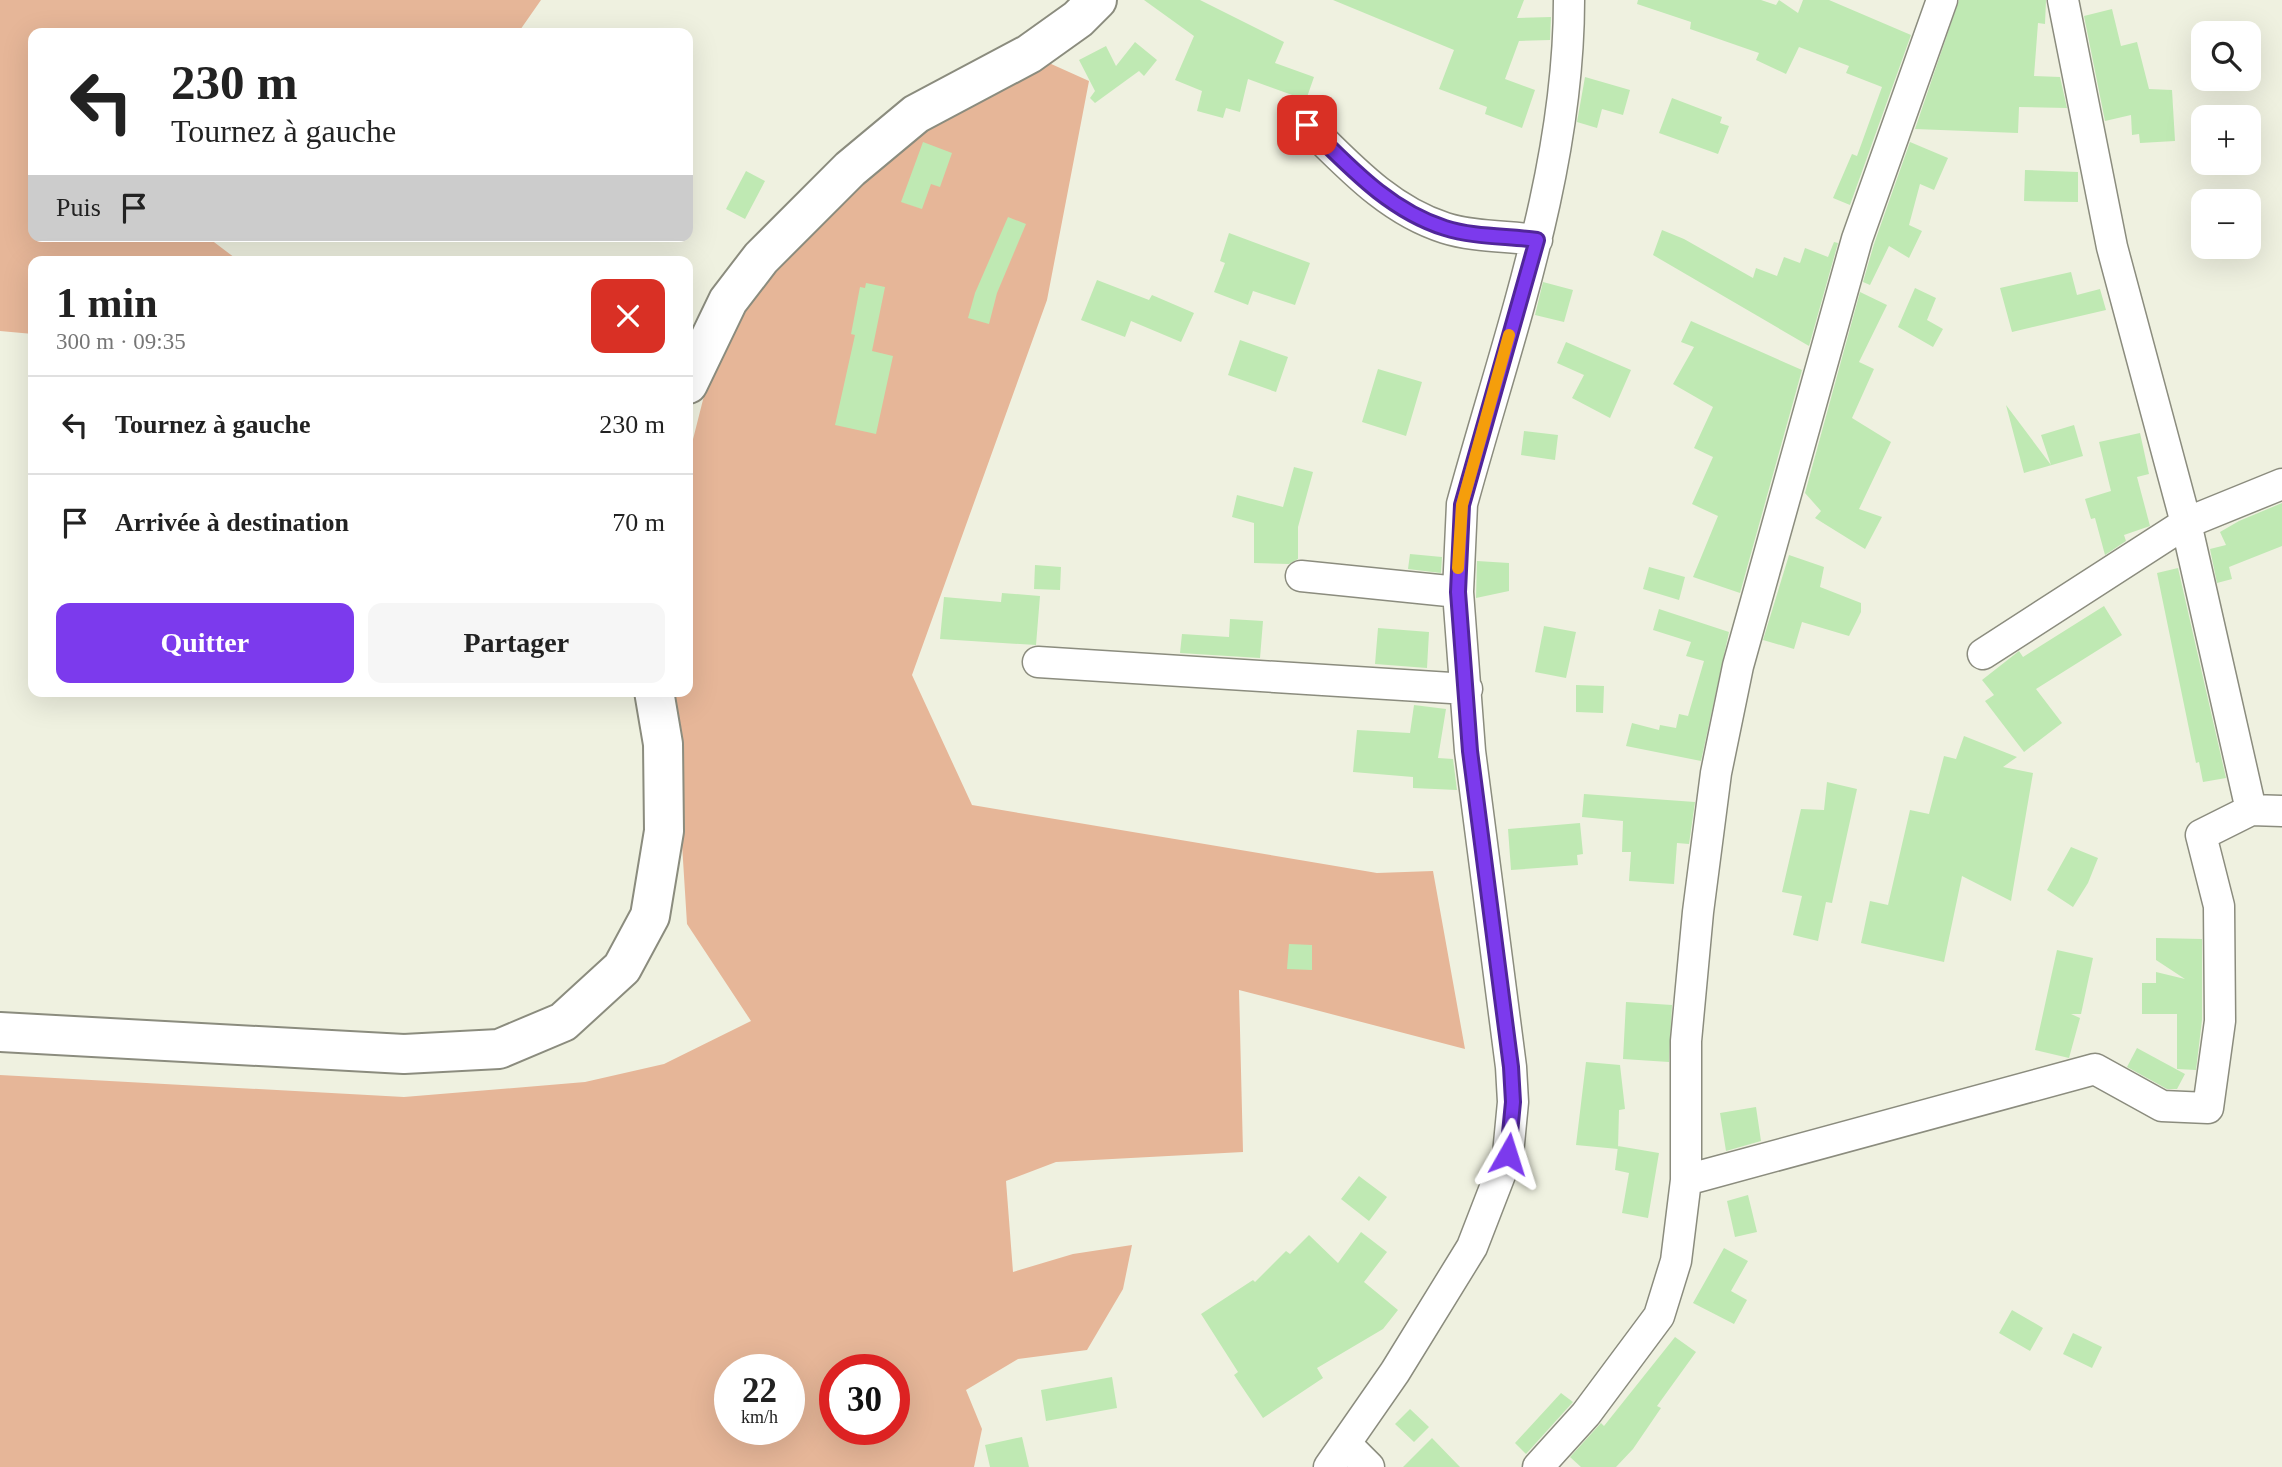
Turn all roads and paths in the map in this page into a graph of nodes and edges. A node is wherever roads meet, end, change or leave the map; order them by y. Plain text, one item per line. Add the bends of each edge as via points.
1 (1097, 0) edge
2 (1569, 0) edge
3 (1942, 0) edge
4 (2063, 0) edge
5 (1307, 125) dead end
6 (1537, 240) junction
7 (693, 374) edge
8 (2282, 484) edge
9 (2186, 523) junction
10 (1301, 576) dead end
11 (1458, 592) junction
12 (1983, 653) dead end
13 (1038, 662) dead end
14 (1467, 689) junction
15 (655, 697) edge
16 (2250, 810) junction
17 (2282, 811) edge
18 (0, 1032) edge
19 (1686, 1180) junction
20 (1338, 1456) edge
21 (1369, 1467) edge
22 (1538, 1467) edge

1 - 7 main road via 1029,54 916,114 883,138 761,258 728,301
2 - 6 street via 1569,54
3 - 19 street via 1857,239 1738,666 1716,773 1697,925 1686,1041
4 - 9 street via 2112,247
5 - 6 street via 1378,193 1410,212 1446,228
6 - 11 street via 1462,505
8 - 9 street
9 - 12 street
9 - 16 street
10 - 11 street
11 - 14 street
13 - 14 street
14 - 20 street via 1470,751 1511,1067 1508,1154 1472,1247
15 - 18 main road via 663,744 664,831 650,916 622,968 563,1022 499,1049 404,1054
16 - 17 street
16 - 19 street via 2201,835 2219,906 2220,1021 2208,1108 2162,1106 2095,1069
19 - 22 street via 1676,1261 1659,1316 1586,1414
20 - 21 street

